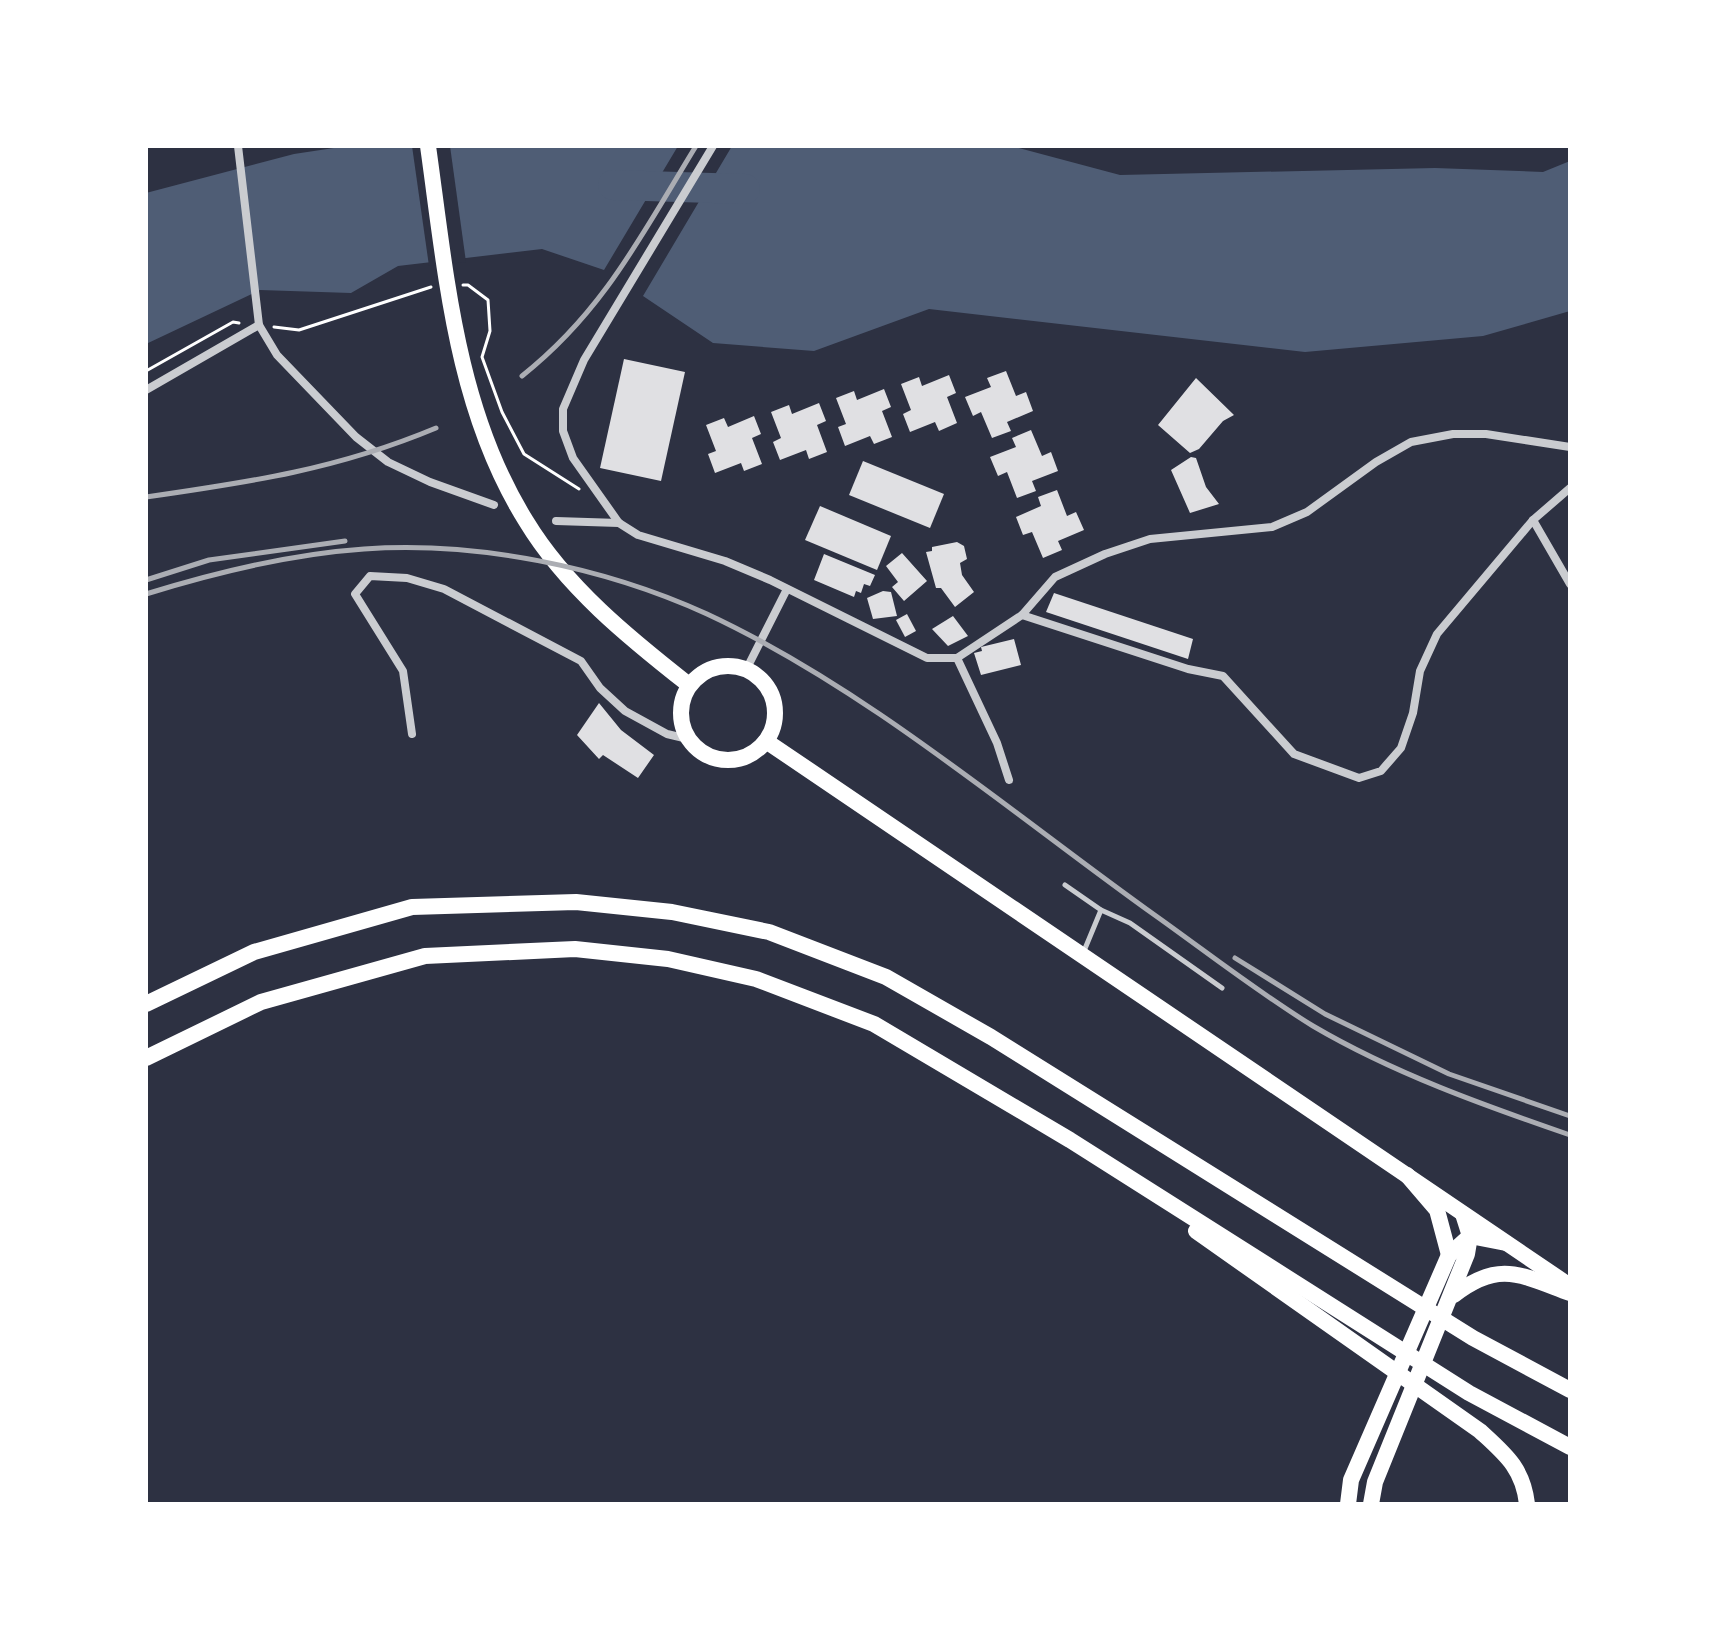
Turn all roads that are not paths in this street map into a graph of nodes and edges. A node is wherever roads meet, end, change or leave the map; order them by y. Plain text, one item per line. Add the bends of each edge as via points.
1 (238, 146) edge
2 (428, 146) edge
3 (713, 146) edge
4 (259, 325) junction
5 (146, 390) edge
6 (1570, 447) edge
7 (1570, 488) edge
8 (494, 505) dead end
9 (1533, 520) junction
10 (556, 521) dead end
11 (619, 523) junction
12 (1570, 584) edge
13 (787, 589) junction
14 (1022, 615) junction
15 (957, 658) junction
16 (746, 670) junction
17 (689, 685) junction
18 (412, 734) dead end
19 (688, 739) junction
20 (766, 741) junction
21 (1009, 780) dead end
22 (1065, 885) dead end
23 (1101, 910) junction
24 (1083, 955) junction
25 (1222, 988) dead end
26 (146, 1004) edge
27 (146, 1058) edge
28 (1070, 1140) junction
29 (1407, 1175) junction
30 (1463, 1214) junction
31 (1470, 1236) junction
32 (1506, 1243) junction
33 (1449, 1255) junction
34 (1570, 1286) edge
35 (1570, 1293) edge
36 (1453, 1296) junction
37 (1570, 1390) edge
38 (1570, 1447) edge
39 (1348, 1504) edge
40 (1371, 1504) edge
41 (1527, 1504) edge

1 - 4 street
2 - 17 highway via 451,309 469,393 494,462 526,523 583,593
3 - 11 street via 584,360 563,409 563,431 573,458
4 - 5 street
4 - 8 street via 285,364 388,462
6 - 14 street via 1486,434 1411,442 1307,512 1272,527 1150,539 1105,554 1055,577
7 - 9 street
9 - 12 street
9 - 14 street via 1437,634 1420,671 1401,748 1381,771 1359,778 1294,754 1223,676
10 - 11 street
11 - 13 street via 638,535 725,561
13 - 15 street via 897,646 927,658
13 - 16 street
14 - 15 street
15 - 21 street
16 - 17 highway via 735,665 709,669
16 - 20 highway via 772,695 775,719
17 - 19 highway via 681,702
18 - 19 street via 403,671 355,594 370,576 407,578 444,589 581,661 625,711
19 - 20 highway via 709,756 736,760
20 - 24 highway
22 - 23 lane
23 - 24 lane
23 - 25 lane via 1130,923
24 - 29 highway
26 - 37 highway via 254,952 412,907 576,902 672,912 769,932 886,977 1464,1332
27 - 28 highway via 261,1002 425,956 575,949 668,959 756,979 860,1018
28 - 38 highway via 1445,1377
28 - 41 highway via 1480,1431 1514,1461 1525,1481
29 - 30 highway
29 - 33 highway via 1437,1210
30 - 31 highway
30 - 32 highway
31 - 32 highway
31 - 33 highway
31 - 36 highway
32 - 34 highway
33 - 39 highway via 1351,1480
35 - 36 highway via 1490,1273
36 - 40 highway via 1375,1482

